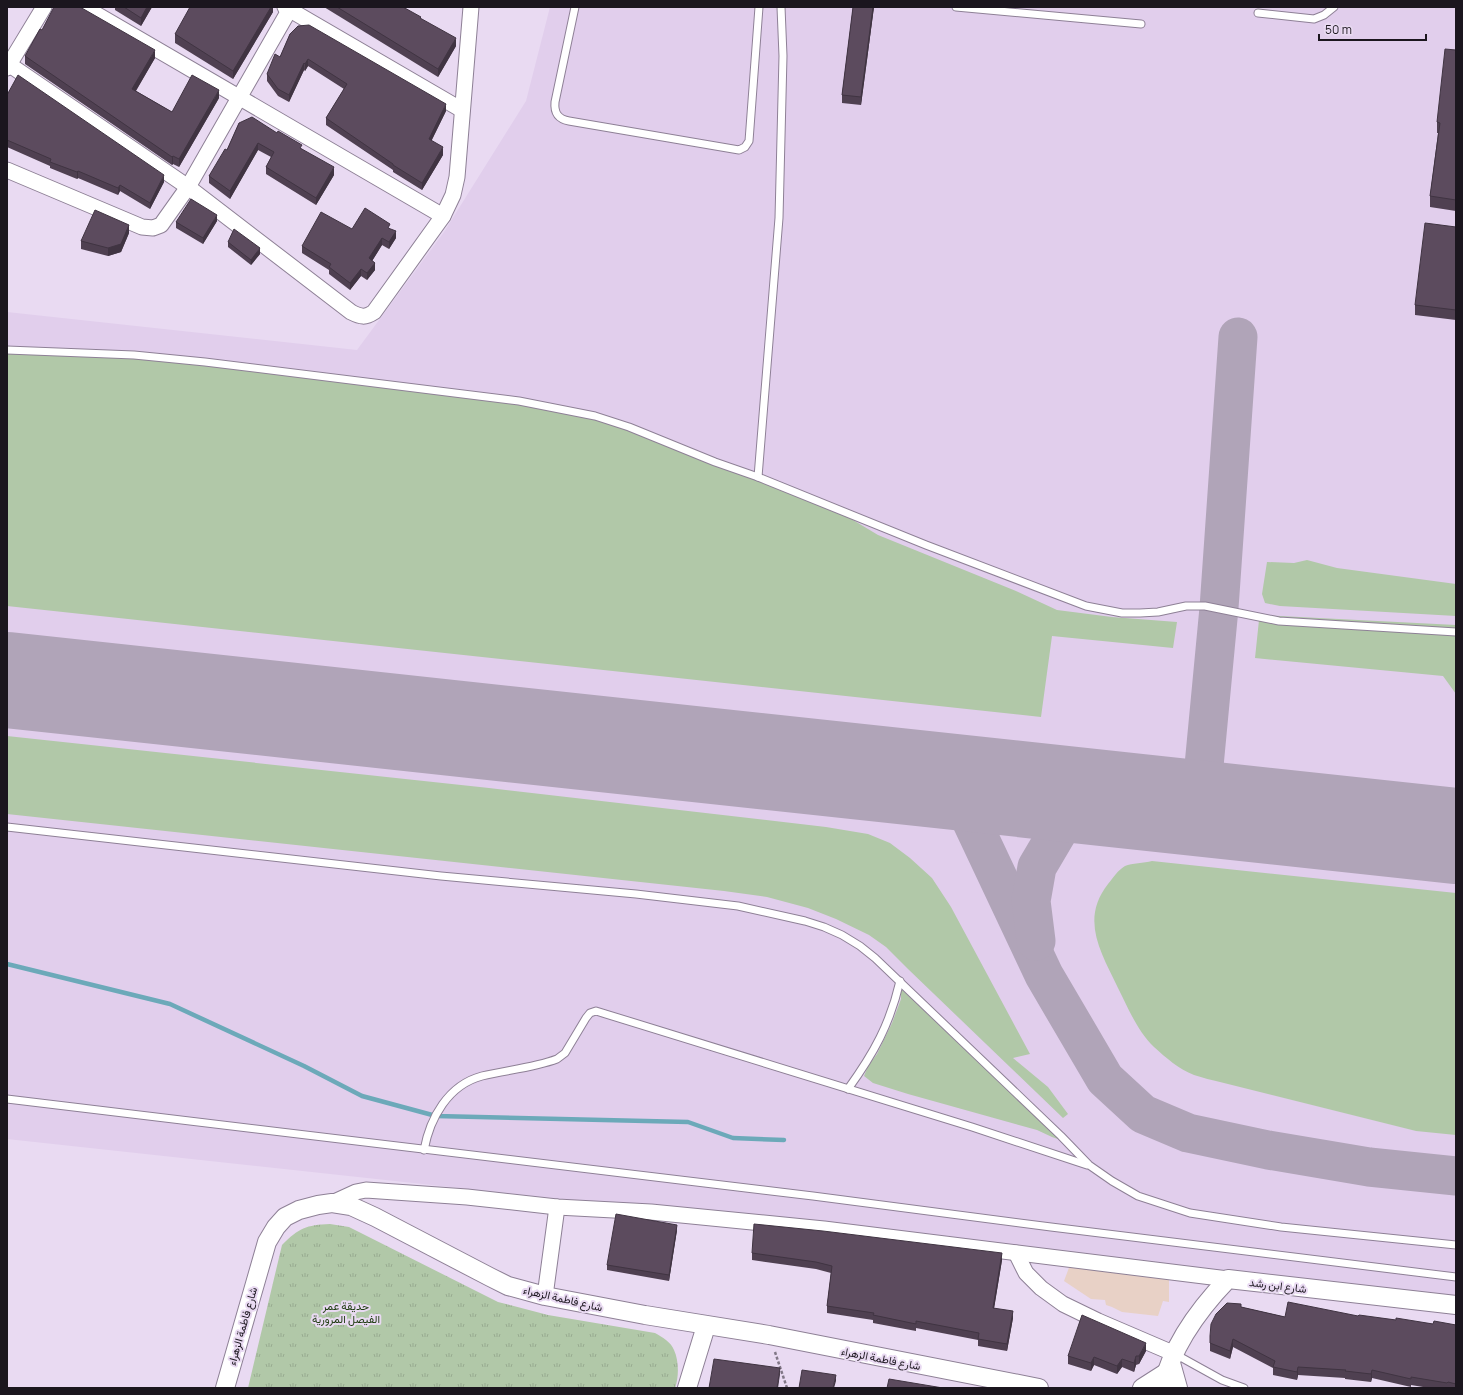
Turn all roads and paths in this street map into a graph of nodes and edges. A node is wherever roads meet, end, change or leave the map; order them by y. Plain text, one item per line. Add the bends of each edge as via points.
1 (44, 7) edge
2 (84, 7) edge
3 (471, 7) edge
4 (575, 7) edge
5 (759, 7) edge
6 (781, 7) edge
7 (956, 7) edge
8 (1334, 7) edge
9 (288, 8) edge
10 (1258, 14) dead end
11 (1141, 24) dead end
12 (8, 65) edge
13 (240, 97) junction
14 (462, 110) junction
15 (7, 170) edge
16 (188, 187) junction
17 (443, 216) junction
18 (7, 350) edge
19 (758, 477) junction
20 (1456, 632) edge
21 (7, 827) edge
22 (900, 981) junction
23 (848, 1089) junction
24 (7, 1099) edge
25 (424, 1150) junction
26 (1089, 1165) junction
27 (332, 1203) junction
28 (558, 1207) junction
29 (1456, 1245) edge
30 (1016, 1253) junction
31 (1456, 1277) edge
32 (1228, 1279) junction
33 (545, 1296) junction
34 (1456, 1305) edge
35 (706, 1326) junction
36 (770, 1335) junction
37 (1169, 1369) edge
38 (225, 1388) edge
39 (686, 1388) edge
40 (787, 1388) edge
41 (1039, 1388) edge
42 (1142, 1388) edge
43 (1178, 1388) edge
44 (1244, 1388) edge

1 - 12 street
2 - 13 street
3 - 14 street
4 - 5 lane via 555,102 554,109 557,115 568,121 739,150 749,141
6 - 19 lane via 783,56 779,218
7 - 11 lane
8 - 10 lane via 1314,19
9 - 13 street
9 - 14 street
12 - 16 street
13 - 16 street
13 - 17 street
14 - 17 street via 457,177 453,195
15 - 16 street via 142,227 153,228 161,225
16 - 17 street via 351,312 361,317 374,312
18 - 19 lane via 181,359 518,402 618,422
19 - 20 lane via 926,546 1080,604 1104,610 1140,613 1186,606 1205,606 1279,621
21 - 22 lane via 441,876 738,906 805,921 842,935 860,946
22 - 23 lane via 886,1027 866,1064
22 - 26 lane
23 - 25 lane via 596,1011 590,1013 565,1053 557,1059 480,1077 452,1093 432,1119
23 - 26 lane
24 - 25 lane
25 - 31 lane
26 - 29 lane via 1138,1196 1190,1213 1281,1227
27 - 28 street via 366,1190
27 - 33 street, شارع فاطمة الزهراء via 351,1206 375,1217 508,1286
27 - 38 street, شارع فاطمة الزهراء via 299,1210 285,1217 267,1242
28 - 30 street via 652,1212 824,1229
28 - 33 street
30 - 32 street
30 - 37 street via 1026,1273 1041,1288 1063,1304 1098,1321
32 - 34 street, شارع ابن رشد
32 - 37 street via 1192,1321
33 - 35 street, شارع فاطمة الزهراء
35 - 36 street, شارع فاطمة الزهراء
35 - 39 street
36 - 40 path
36 - 41 street, شارع فاطمة الزهراء
37 - 42 street
37 - 43 street
37 - 44 lane via 1222,1380

